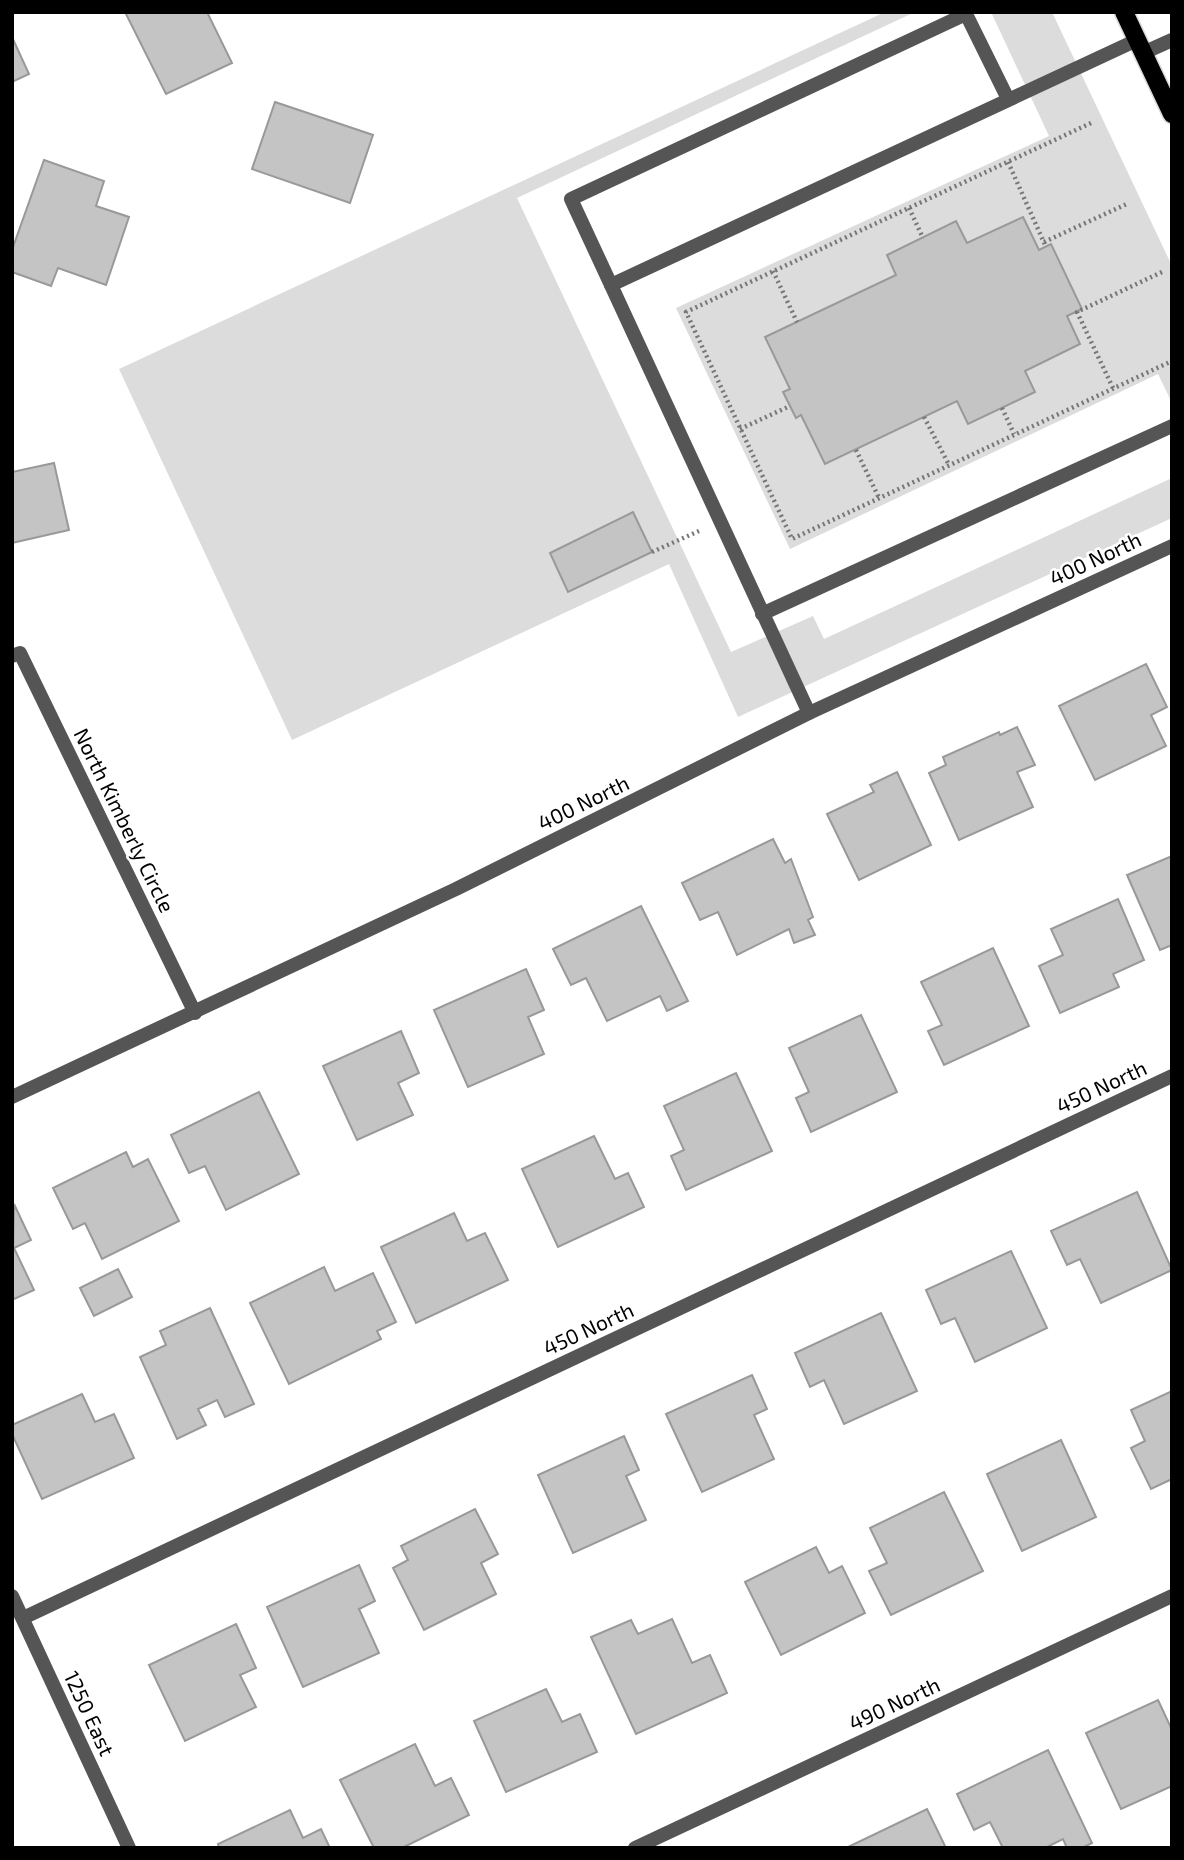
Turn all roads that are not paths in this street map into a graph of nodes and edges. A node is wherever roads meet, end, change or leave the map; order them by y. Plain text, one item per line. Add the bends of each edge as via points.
1 (1124, 12) edge
2 (1172, 40) edge
3 (1140, 46) junction
4 (1008, 99) junction
5 (1170, 104) edge
6 (611, 285) junction
7 (1172, 426) edge
8 (1172, 546) edge
9 (762, 614) junction
10 (12, 656) edge
11 (808, 713) junction
12 (195, 1013) junction
13 (1172, 1076) edge
14 (12, 1097) edge
15 (12, 1596) edge
16 (1172, 1596) edge
17 (23, 1618) junction
18 (129, 1848) edge
19 (635, 1848) edge

1 - 3 main road
2 - 3 street
3 - 4 street
3 - 5 main road
4 - 6 street
4 - 6 street via 966,15 657,158 571,199
6 - 9 street
7 - 9 street
8 - 11 street, 400 North
9 - 11 street
10 - 12 street, North Kimberly Circle via 20,653
11 - 12 street, 400 North
12 - 14 street, 400 North
13 - 17 street, 450 North
15 - 17 street, 1250 East
16 - 19 street, 490 North
17 - 18 street, 1250 East

